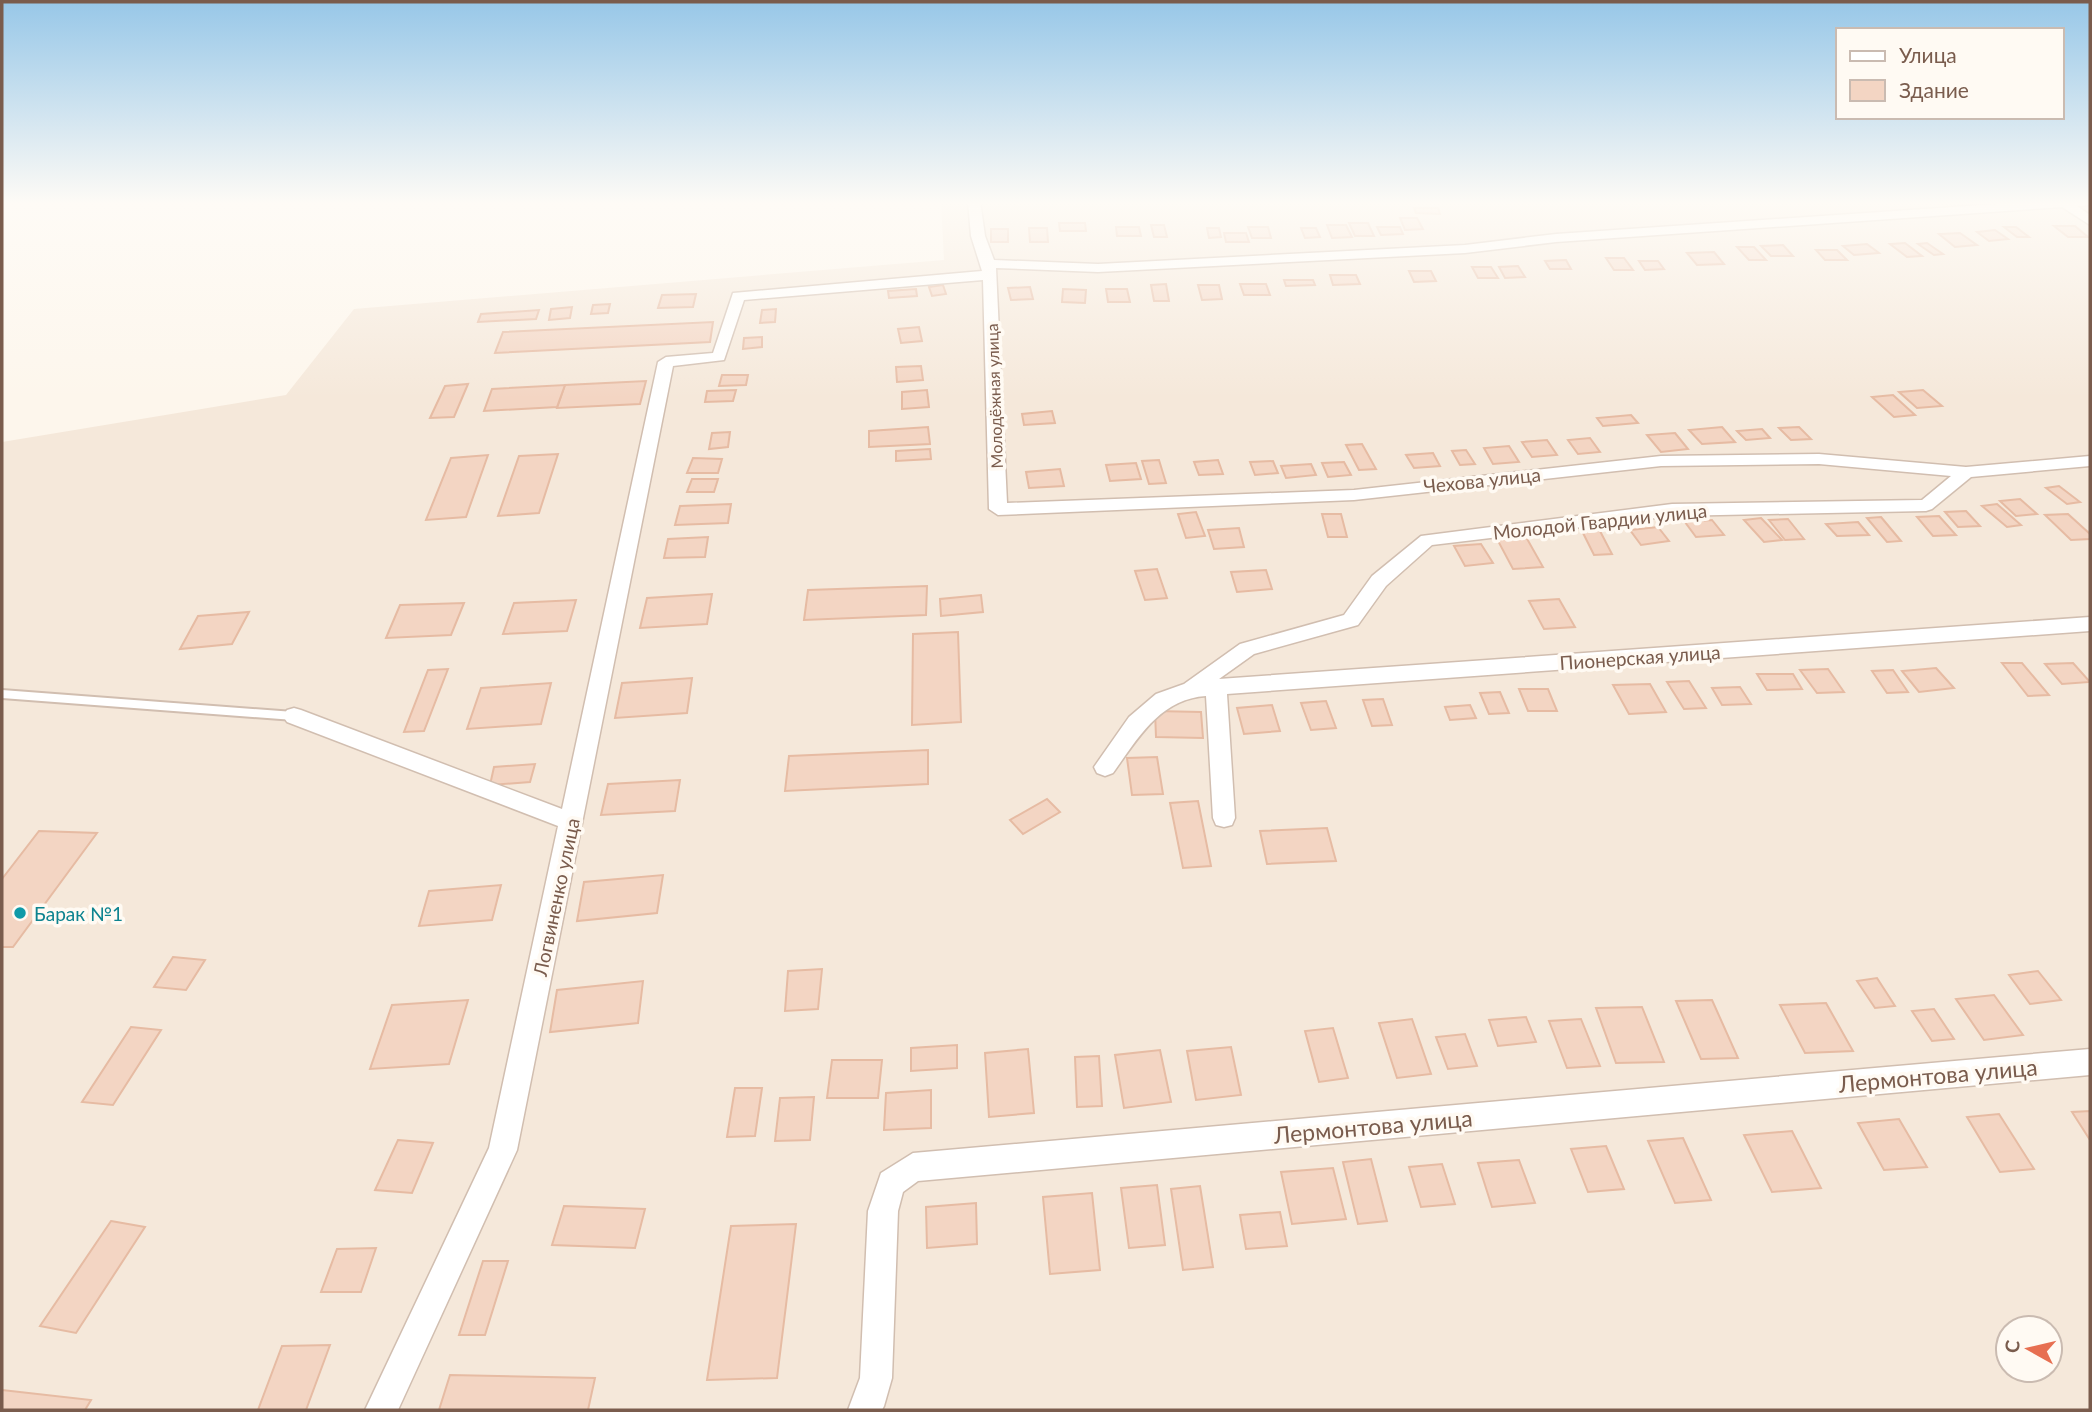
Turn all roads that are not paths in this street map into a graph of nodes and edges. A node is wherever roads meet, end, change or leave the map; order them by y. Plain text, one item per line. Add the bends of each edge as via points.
1 (988, 267) edge
2 (1119, 267) edge
3 (989, 270) junction
4 (2090, 461) edge
5 (1966, 471) junction
6 (998, 509) joint
7 (2090, 624) edge
8 (1216, 688) junction
9 (1191, 689) junction
10 (2, 694) edge
11 (294, 716) joint
12 (1105, 767) dead end
13 (1224, 818) dead end
14 (572, 822) junction
15 (2090, 1062) edge
16 (381, 1410) edge
17 (864, 1410) edge

1 - 3 street, Молодёжная улица
2 - 3 street
3 - 6 street, Молодёжная улица
3 - 14 street, Логвиненко улица via 738,296 719,357 666,362
4 - 5 street
5 - 6 street, Чехова улица via 1819,459 1661,461 1354,495
5 - 9 street, Молодой Гвардии улица via 1926,505 1672,510 1427,540 1379,580 1351,621 1247,649
7 - 8 street, Пионерская улица
8 - 9 street, Пионерская улица
8 - 13 street
9 - 12 street via 1163,699 1137,723
10 - 11 lane
11 - 14 street
14 - 16 street, Логвиненко улица via 503,1150
15 - 17 street, Лермонтова улица via 913,1167 891,1183 883,1211 876,1378

